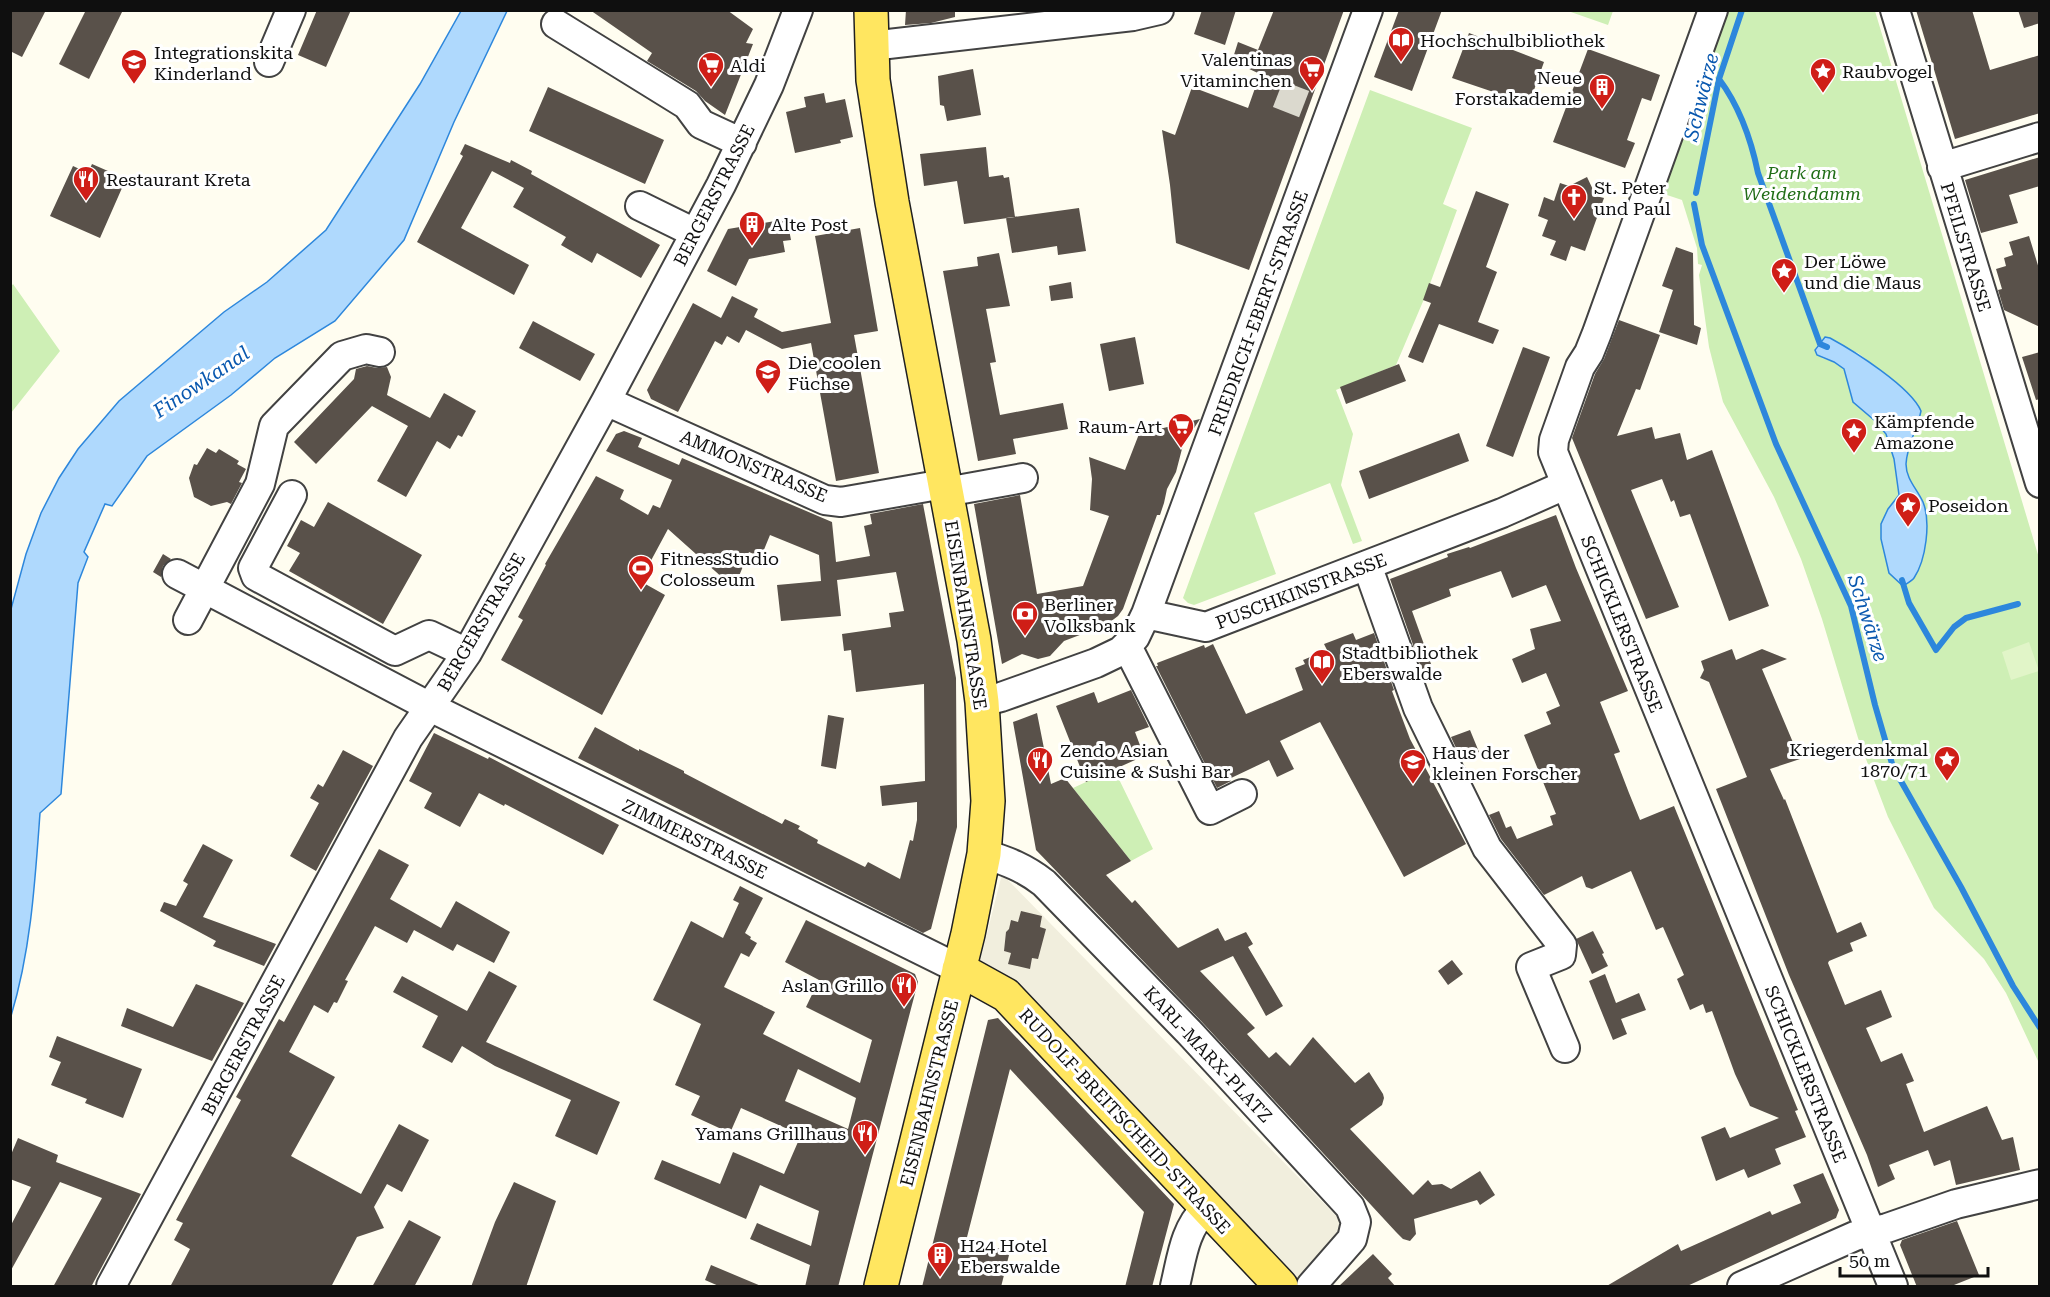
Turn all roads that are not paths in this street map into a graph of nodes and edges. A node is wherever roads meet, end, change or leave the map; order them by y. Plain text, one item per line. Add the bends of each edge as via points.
1 (291, 10) edge
2 (798, 10) edge
3 (872, 10) edge
4 (1368, 10) edge
5 (1713, 10) edge
6 (1894, 10) edge
7 (1142, 12) edge
8 (556, 24) dead end
9 (871, 46) junction
10 (268, 62) dead end
11 (2040, 137) edge
12 (742, 143) junction
13 (1942, 167) junction
14 (640, 206) dead end
15 (695, 233) junction
16 (380, 352) dead end
17 (606, 401) junction
18 (1561, 474) junction
19 (1023, 478) dead end
20 (2040, 483) edge
21 (945, 488) junction
22 (292, 495) dead end
23 (1367, 565) junction
24 (177, 574) dead end
25 (205, 588) junction
26 (1146, 614) junction
27 (188, 620) dead end
28 (1127, 646) junction
29 (467, 653) junction
30 (982, 702) junction
31 (430, 707) junction
32 (1242, 794) dead end
33 (984, 854) junction
34 (947, 964) junction
35 (1565, 1048) dead end
36 (2040, 1184) edge
37 (1206, 1208) junction
38 (1870, 1232) junction
39 (111, 1287) edge
40 (881, 1287) edge
41 (1175, 1287) edge
42 (1281, 1287) edge
43 (1311, 1287) edge
44 (1742, 1287) edge
45 (1893, 1287) edge

1 - 10 street
2 - 12 street, BERGERSTRASSE
3 - 9 main road, EISENBAHNSTRASSE
4 - 26 street, FRIEDRICH-EBERT-STRASSE
5 - 18 street, SCHICKLERSTRASSE via 1554,440 1553,452
6 - 13 street, PFEILSTRASSE
7 - 9 street
8 - 12 street via 687,105 701,124
9 - 21 main road, EISENBAHNSTRASSE via 892,202
11 - 13 street
12 - 15 street, BERGERSTRASSE
13 - 20 street, PFEILSTRASSE
14 - 15 street
15 - 17 street, BERGERSTRASSE
16 - 25 street via 366,349 342,356 274,426 260,484
17 - 21 street, AMMONSTRASSE via 825,500 841,502
17 - 29 street, BERGERSTRASSE
18 - 23 street, PUSCHKINSTRASSE via 1502,513
18 - 38 street, SCHICKLERSTRASSE
19 - 21 street, AMMONSTRASSE
21 - 30 main road, EISENBAHNSTRASSE via 973,632
22 - 29 street via 253,568 256,576 395,651 429,635
23 - 26 street, PUSCHKINSTRASSE via 1206,627
23 - 35 street via 1418,708 1486,848 1562,945 1561,955 1531,967
24 - 25 street, ZIMMERSTRASSE
25 - 27 street
25 - 31 street, ZIMMERSTRASSE
26 - 28 street
28 - 30 street via 1096,663
28 - 32 street via 1210,810
29 - 31 street, BERGERSTRASSE
30 - 33 main road, EISENBAHNSTRASSE via 988,801
31 - 34 street, ZIMMERSTRASSE
31 - 39 street, BERGERSTRASSE via 408,738
33 - 34 main road, EISENBAHNSTRASSE
33 - 43 street, KARL-MARX-PLATZ via 1028,870 1044,883 1189,1032 1350,1207 1356,1222 1352,1239
34 - 37 main road, RUDOLF-BREITSCHEID-STRASSE via 1006,995
34 - 40 main road, EISENBAHNSTRASSE
36 - 38 street via 1956,1204
37 - 41 street via 1194,1220 1186,1238
37 - 42 main road, RUDOLF-BREITSCHEID-STRASSE
38 - 44 street
38 - 45 street, SCHICKLERSTRASSE

